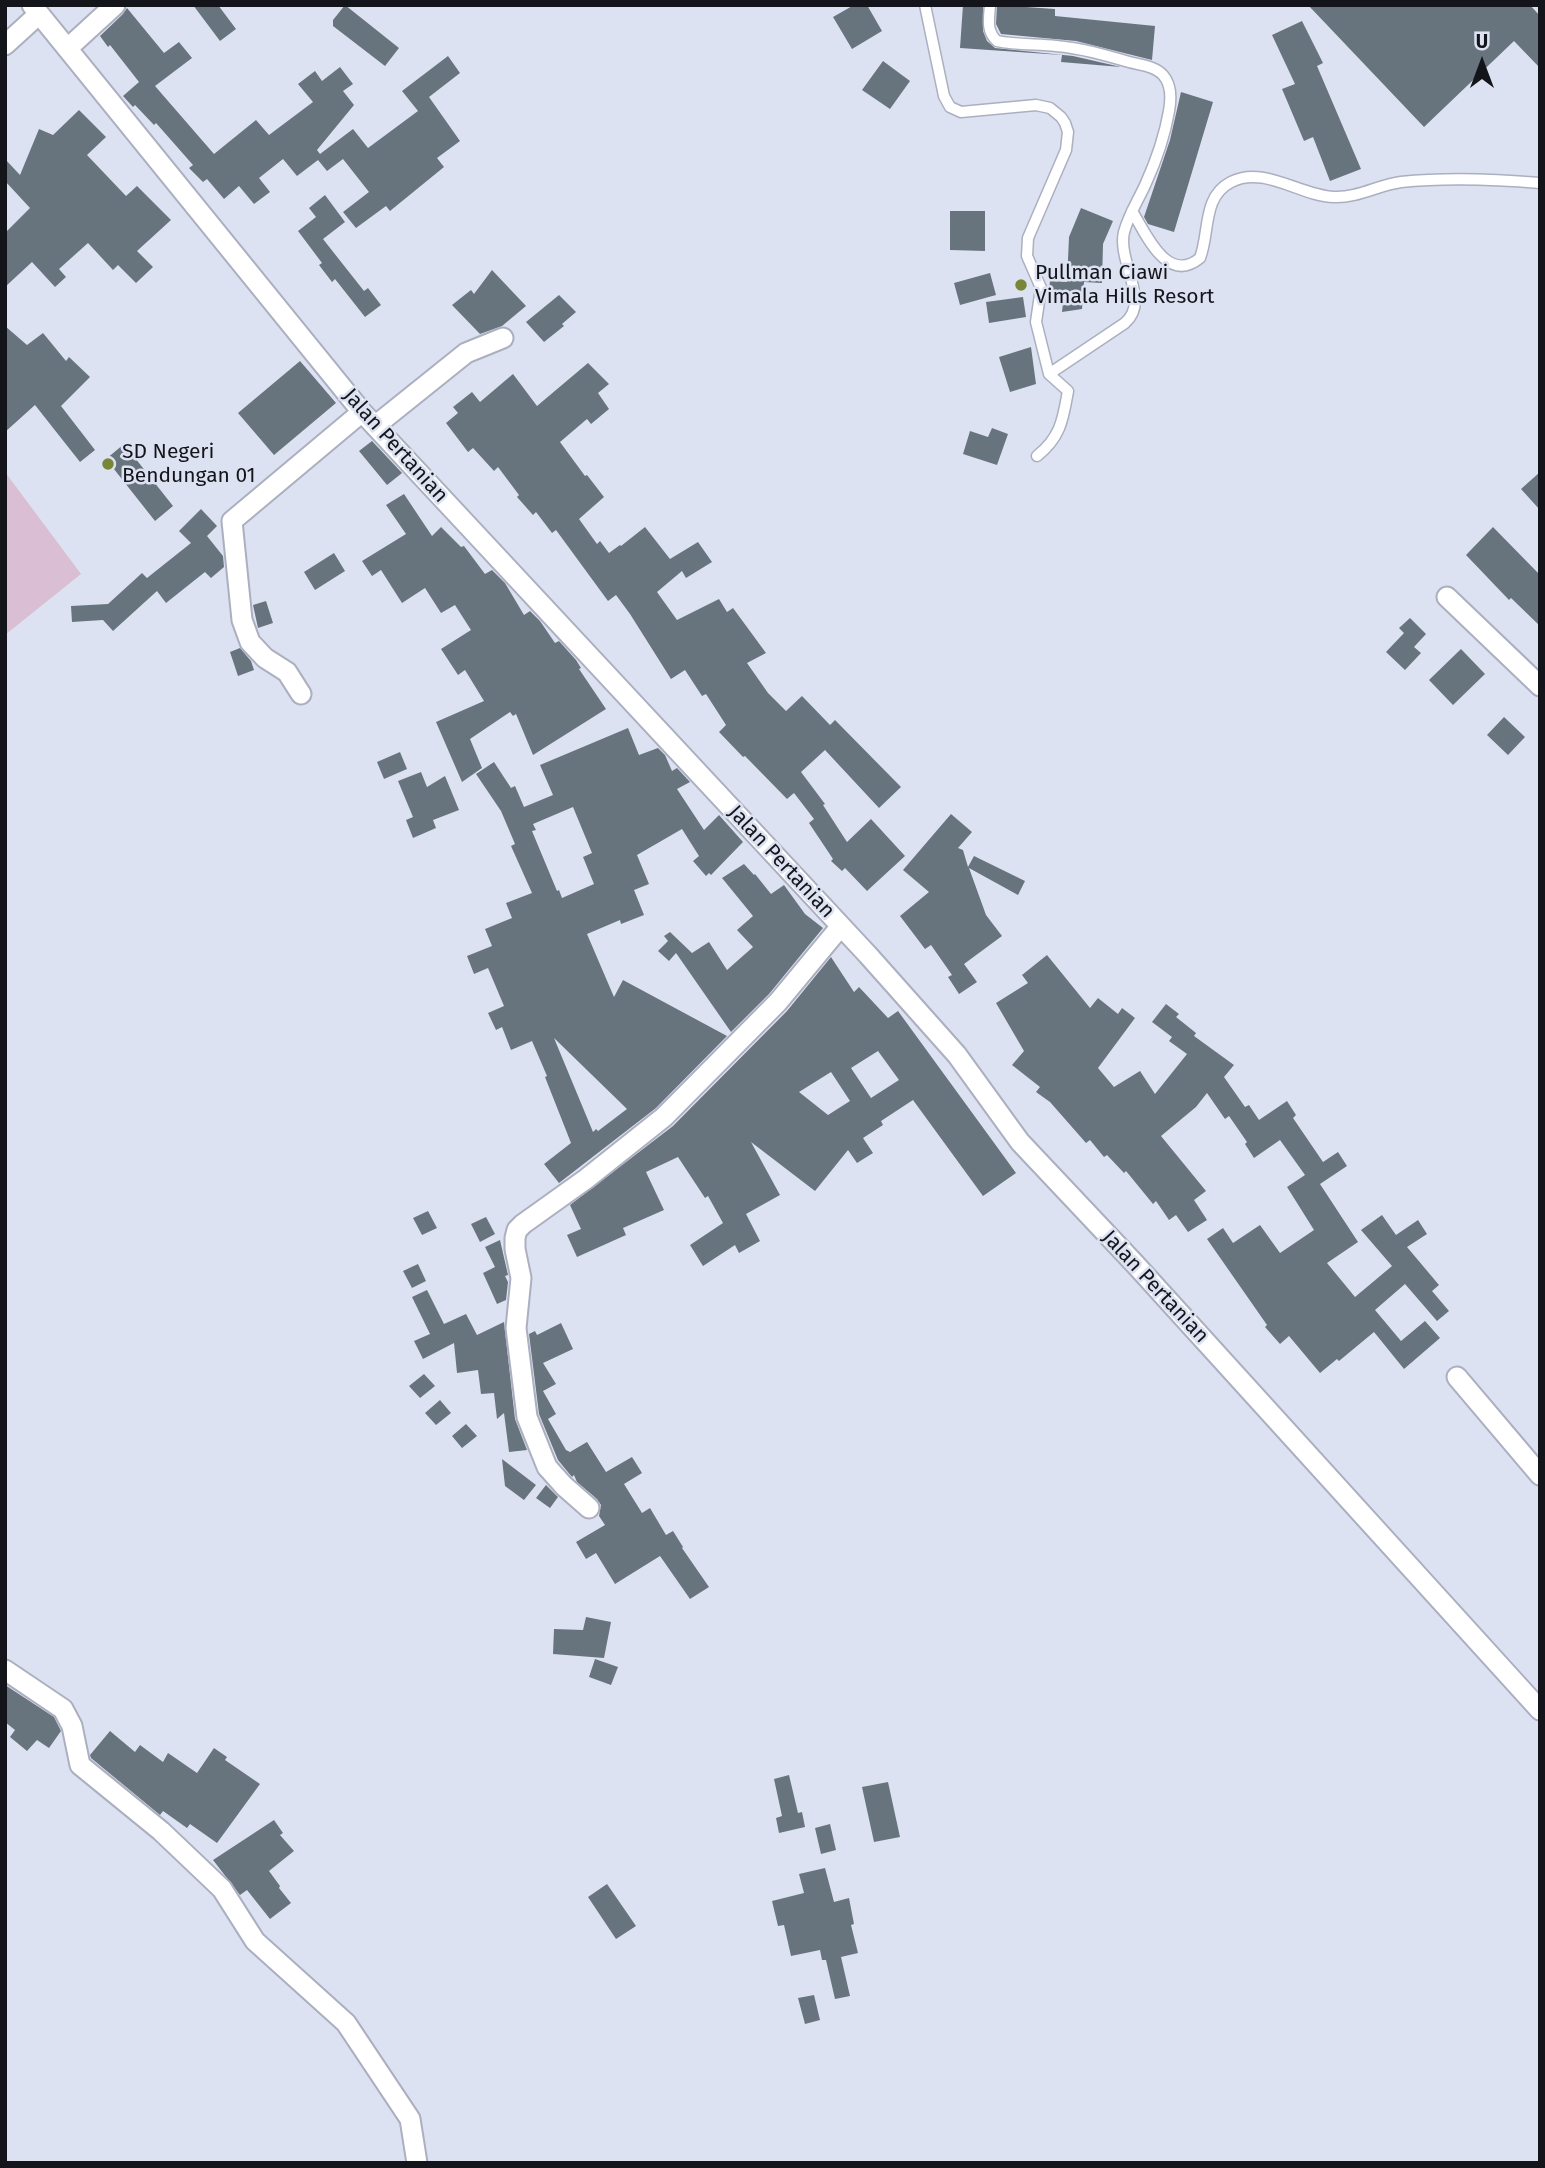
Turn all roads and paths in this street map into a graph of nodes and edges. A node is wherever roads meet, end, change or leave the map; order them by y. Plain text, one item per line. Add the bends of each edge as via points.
1 (115, 5) edge
2 (925, 5) edge
3 (990, 5) edge
4 (35, 10) edge
5 (5, 45) edge
6 (68, 48) junction
7 (1540, 183) edge
8 (1132, 211) junction
9 (503, 338) dead end
10 (1049, 374) junction
11 (368, 419) junction
12 (1037, 456) dead end
13 (1447, 597) dead end
14 (1540, 686) edge
15 (301, 694) dead end
16 (841, 926) junction
17 (1457, 1377) dead end
18 (1540, 1475) edge
19 (589, 1508) dead end
20 (5, 1671) edge
21 (1540, 1710) edge
22 (417, 2163) edge

1 - 6 street
2 - 10 lane via 950,107 961,112 1036,104 1061,117 1069,132 1066,150 1028,238 1027,256 1041,288 1036,322
3 - 8 lane via 988,26 997,41 1091,51 1151,67 1164,76 1171,94 1169,112 1147,181
4 - 5 street
4 - 6 street, Jalan Pertanian
6 - 11 street, Jalan Pertanian
7 - 8 lane via 1444,178 1335,197 1257,177 1242,178 1216,194 1200,258 1187,267 1169,262 1156,251
8 - 10 lane via 1123,244 1136,297 1132,315
9 - 11 street via 466,354
10 - 12 lane via 1068,391 1056,438
11 - 15 street via 232,521 242,620 250,642 287,672
11 - 16 street, Jalan Pertanian
13 - 14 street
16 - 19 street via 778,1002 664,1117 517,1230 515,1249 521,1278 516,1328 527,1417 547,1467
16 - 21 street, Jalan Pertanian via 957,1055 1020,1142
17 - 18 street
20 - 22 street via 63,1709 72,1726 80,1765 161,1831 222,1889 255,1941 346,2023 411,2119

